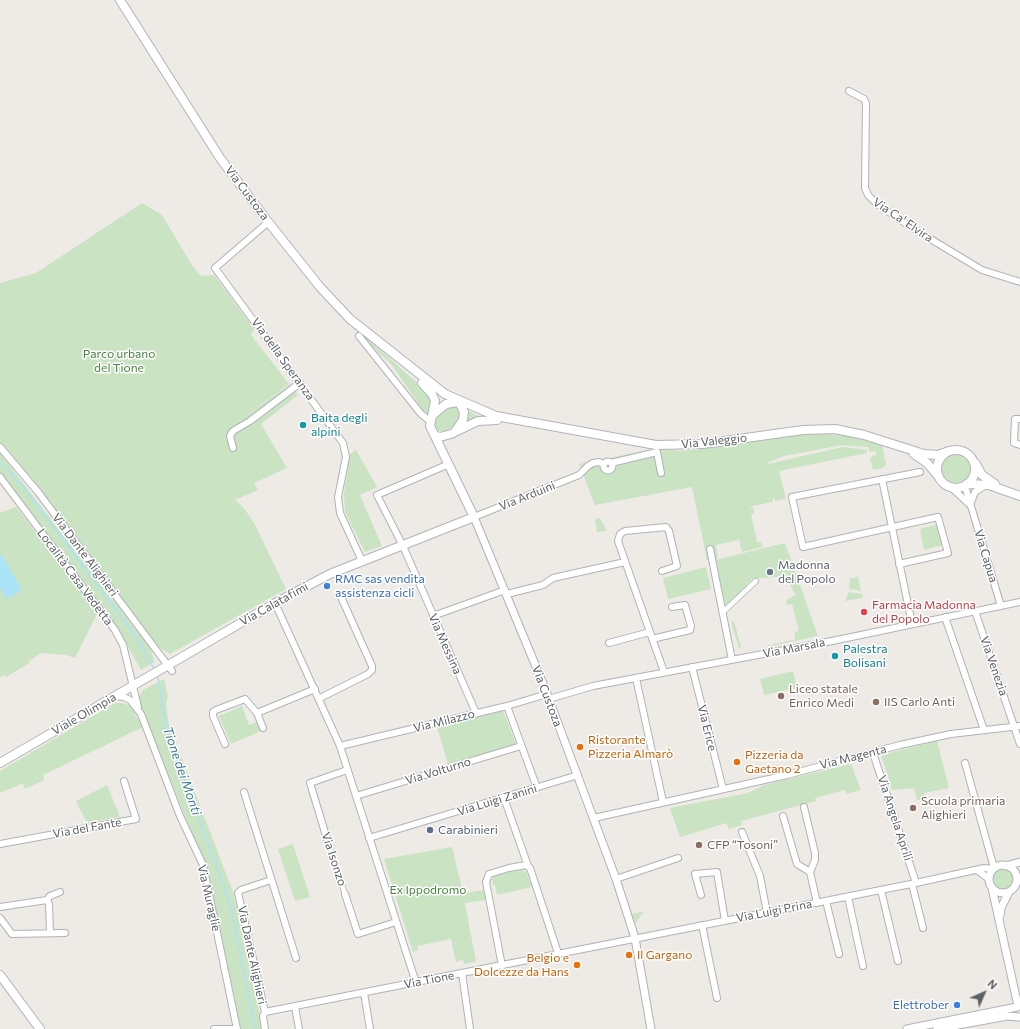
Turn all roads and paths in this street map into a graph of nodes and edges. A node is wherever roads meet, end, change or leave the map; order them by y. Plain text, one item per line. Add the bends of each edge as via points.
1 (120, 0) edge
2 (849, 91) dead end
3 (265, 225) dead end
4 (1020, 282) edge
5 (359, 336) dead end
6 (403, 363) junction
7 (300, 383) junction
8 (459, 402) junction
9 (434, 414) junction
10 (1020, 418) edge
11 (431, 422) junction
12 (520, 422) junction
13 (453, 432) junction
14 (436, 436) junction
15 (1020, 445) edge
16 (0, 447) edge
17 (234, 448) dead end
18 (906, 449) junction
19 (949, 451) junction
20 (448, 461) junction
21 (974, 462) junction
22 (920, 472) dead end
23 (661, 473) dead end
24 (0, 477) edge
25 (882, 479) junction
26 (942, 481) junction
27 (966, 485) junction
28 (988, 485) junction
29 (951, 487) junction
30 (999, 487) junction
31 (1020, 496) edge
32 (970, 506) junction
33 (474, 518) junction
34 (892, 526) junction
35 (403, 546) junction
36 (710, 549) dead end
37 (362, 561) junction
38 (625, 562) junction
39 (899, 564) junction
40 (662, 571) dead end
41 (756, 581) dead end
42 (506, 592) junction
43 (341, 597) dead end
44 (1020, 602) edge
45 (275, 603) junction
46 (1001, 606) junction
47 (672, 607) dead end
48 (975, 611) junction
49 (722, 613) junction
50 (433, 616) junction
51 (946, 617) junction
52 (912, 624) junction
53 (651, 636) junction
54 (609, 643) dead end
55 (732, 660) junction
56 (692, 667) junction
57 (170, 668) junction
58 (664, 672) junction
59 (636, 678) junction
60 (132, 686) junction
61 (315, 689) junction
62 (115, 696) junction
63 (548, 697) junction
64 (320, 698) junction
65 (507, 706) junction
66 (476, 712) junction
67 (257, 713) junction
68 (141, 714) junction
69 (1018, 726) edge
70 (263, 728) dead end
71 (984, 730) junction
72 (225, 744) dead end
73 (1020, 744) edge
74 (340, 746) junction
75 (521, 746) junction
76 (874, 753) junction
77 (0, 763) edge
78 (965, 763) dead end
79 (347, 770) junction
80 (578, 775) junction
81 (124, 781) dead end
82 (537, 788) junction
83 (723, 789) junction
84 (244, 792) dead end
85 (356, 796) junction
86 (504, 798) junction
87 (663, 802) junction
88 (804, 807) dead end
89 (783, 816) dead end
90 (594, 818) junction
91 (742, 832) dead end
92 (369, 838) junction
93 (328, 839) joint
94 (0, 844) edge
95 (678, 858) dead end
96 (1020, 862) edge
97 (528, 866) junction
98 (1006, 866) junction
99 (994, 869) junction
100 (977, 870) junction
101 (810, 872) junction
102 (616, 878) junction
103 (1019, 878) edge
104 (989, 879) junction
105 (271, 880) junction
106 (914, 884) junction
107 (992, 888) junction
108 (881, 890) junction
109 (60, 892) dead end
110 (1009, 892) junction
111 (345, 894) joint
112 (701, 895) dead end
113 (848, 897) junction
114 (47, 900) junction
115 (826, 901) junction
116 (1004, 902) junction
117 (817, 903) junction
118 (995, 904) junction
119 (0, 907) edge
120 (767, 913) junction
121 (0, 918) edge
122 (725, 921) junction
123 (396, 922) junction
124 (999, 924) junction
125 (702, 925) junction
126 (923, 928) dead end
127 (50, 933) junction
128 (65, 933) dead end
129 (636, 938) junction
130 (558, 953) junction
131 (839, 954) dead end
132 (296, 958) dead end
133 (898, 961) dead end
134 (502, 966) junction
135 (863, 966) dead end
136 (462, 974) junction
137 (0, 975) edge
138 (416, 983) junction
139 (364, 993) junction
140 (717, 998) dead end
141 (1018, 1002) edge
142 (295, 1007) junction
143 (265, 1012) junction
144 (1020, 1017) edge
145 (40, 1029) edge
146 (214, 1029) edge
147 (237, 1029) edge
148 (266, 1029) edge
149 (299, 1029) edge
150 (370, 1029) edge
151 (470, 1029) edge
152 (651, 1029) edge
153 (907, 1029) edge
154 (937, 1029) edge

1 - 6 main road, Via Custoza via 220,158 265,218 332,301
2 - 4 street, Via Ca' Elvira via 864,99 866,103 865,188 868,195 914,229 982,270
3 - 7 street, Via della Speranza via 215,268
5 - 11 street, Via Custoza via 421,414
6 - 8 main road, Via Custoza via 432,386
6 - 9 main road, Via Custoza via 432,394 435,402
7 - 17 street via 233,431 230,436
7 - 37 street, Via della Speranza via 343,443 346,457 338,497 340,513
8 - 9 main road via 446,404
8 - 12 main road, Via Custoza via 485,413
8 - 13 main road via 464,412 462,420
9 - 11 main road, Via Custoza
10 - 15 street via 1015,419 1014,443
11 - 14 main road, Via Custoza via 430,426
12 - 13 main road via 489,419
12 - 18 main road, Via Valeggio via 636,442 676,445 704,444 803,430 835,429 864,435
13 - 14 main road
13 - 20 main road via 445,447
14 - 20 main road, Via Custoza
16 - 57 street, Via Dante Alighieri via 38,492
18 - 19 main road, Via Valeggio via 933,455
18 - 26 main road, Via Valeggio via 927,463
19 - 21 main road via 961,450
19 - 26 main road via 938,465
20 - 33 main road, Via Custoza
20 - 35 street, Via Messina via 377,495
21 - 27 main road via 975,472
21 - 30 main road via 982,475
22 - 25 street
23 - 33 street, Via Arduini via 657,452 611,463 599,462 588,466 579,475
24 - 60 street, Località Casa Vedetta via 115,630 123,645
25 - 34 street
25 - 34 street via 792,497 795,515 803,547
26 - 29 main road
27 - 28 main road
27 - 29 main road
27 - 32 street, Via Capua
28 - 30 main road
28 - 32 street via 974,492
29 - 32 street, Via Capua
30 - 31 main road
32 - 46 street, Via Capua
33 - 35 main road, Via Calatafimi
33 - 42 street, Via Custoza
34 - 39 street
34 - 39 street via 938,517 948,553
35 - 37 main road, Via Calatafimi
35 - 50 street, Via Messina
36 - 49 street
37 - 45 main road, Via Calatafimi via 330,574
38 - 40 street via 618,541 620,534 625,531 666,527 677,566
38 - 42 street via 553,578 543,585
38 - 53 street
39 - 52 street
41 - 49 street
42 - 50 street
42 - 63 street, Via Custoza
43 - 64 street via 372,670
44 - 46 street, Via Marsala
45 - 57 main road, Via Calatafimi
45 - 61 street
46 - 48 street, Via Marsala
47 - 53 street via 685,605 690,630
48 - 51 street, Via Marsala
48 - 69 street, Via Venezia
49 - 55 street
50 - 66 street, Via Messina
51 - 52 street, Via Marsala
51 - 71 street
52 - 55 street, Via Marsala
53 - 54 street
53 - 58 street
55 - 56 street, Via Marsala
56 - 58 street, Via Marsala
56 - 83 street, Via Erice
57 - 60 main road, Viale Olimpia
58 - 59 street, Via Marsala
59 - 63 street, Via Marsala
59 - 87 street
60 - 62 main road, Viale Olimpia
60 - 68 street, Località Casa Vedetta
61 - 64 street
61 - 67 street
62 - 68 street, Via Muraglie via 130,700
62 - 77 main road, Viale Olimpia
63 - 65 street, Via Milazzo
63 - 80 street, Via Custoza
64 - 74 street
65 - 66 street, Via Milazzo
65 - 75 street
66 - 74 street, Via Milazzo
67 - 70 street
67 - 72 street via 242,699 213,712
68 - 147 street, Via Muraglie via 180,816 204,865
69 - 71 street, Via Magenta
69 - 73 street, Via Venezia
71 - 76 street, Via Magenta via 951,734
74 - 79 street
75 - 82 street
75 - 85 street, Via Volturno
76 - 83 street, Via Magenta
76 - 106 street, Via Angela Aprili
78 - 99 street
79 - 85 street
79 - 93 street, Via Isonzo via 310,783
80 - 82 street, Via Luigi Zanini
80 - 90 street, Via Custoza
81 - 94 street, Via del Fante via 136,819
82 - 86 street, Via Luigi Zanini
83 - 87 street, Via Magenta
84 - 105 street
85 - 92 street
86 - 92 street, Via Luigi Zanini
86 - 97 street
87 - 90 street, Via Magenta
88 - 101 street via 815,853
89 - 101 street via 797,864
90 - 102 street, Via Custoza
91 - 120 street via 760,876
92 - 123 street
93 - 111 street, Via Isonzo
95 - 102 street
96 - 98 street
97 - 130 street
97 - 134 street via 493,872 487,877
98 - 99 street
98 - 103 street via 1013,869
99 - 100 street, Via Luigi Prina
99 - 104 street
100 - 104 street
100 - 106 street, Via Luigi Prina
101 - 117 street
102 - 129 street, Via Custoza
103 - 110 street
104 - 107 street
105 - 132 street
105 - 143 street, Via Dante Alighieri via 238,893
106 - 108 street, Via Luigi Prina
106 - 126 street
107 - 110 street via 1000,893
107 - 118 street
108 - 113 street, Via Luigi Prina
108 - 133 street
109 - 114 street
110 - 116 street
111 - 123 street, Via Isonzo via 358,934
112 - 122 street via 695,874 717,872
113 - 115 street, Via Luigi Prina
113 - 135 street
114 - 119 street
114 - 127 street
115 - 117 street, Via Luigi Prina
115 - 131 street
116 - 118 street
116 - 124 street
117 - 120 street, Via Luigi Prina
118 - 124 street
120 - 122 street, Via Luigi Prina
121 - 127 street via 12,934
122 - 125 street, Via Luigi Prina
123 - 138 street
124 - 141 street
125 - 129 street, Via Luigi Prina
125 - 140 street
127 - 128 street
129 - 130 street, Via Tione
129 - 152 street, Via Custoza
130 - 134 street, Via Tione
134 - 136 street, Via Tione
136 - 138 street, Via Tione
136 - 151 street
137 - 145 main road
138 - 139 street, Via Tione
139 - 142 street, Via Tione
139 - 150 street
141 - 144 street
141 - 153 street
142 - 143 street, Via Tione
142 - 149 street
143 - 148 street, Via Dante Alighieri via 263,1016
144 - 154 street via 1007,1016
146 - 147 street

